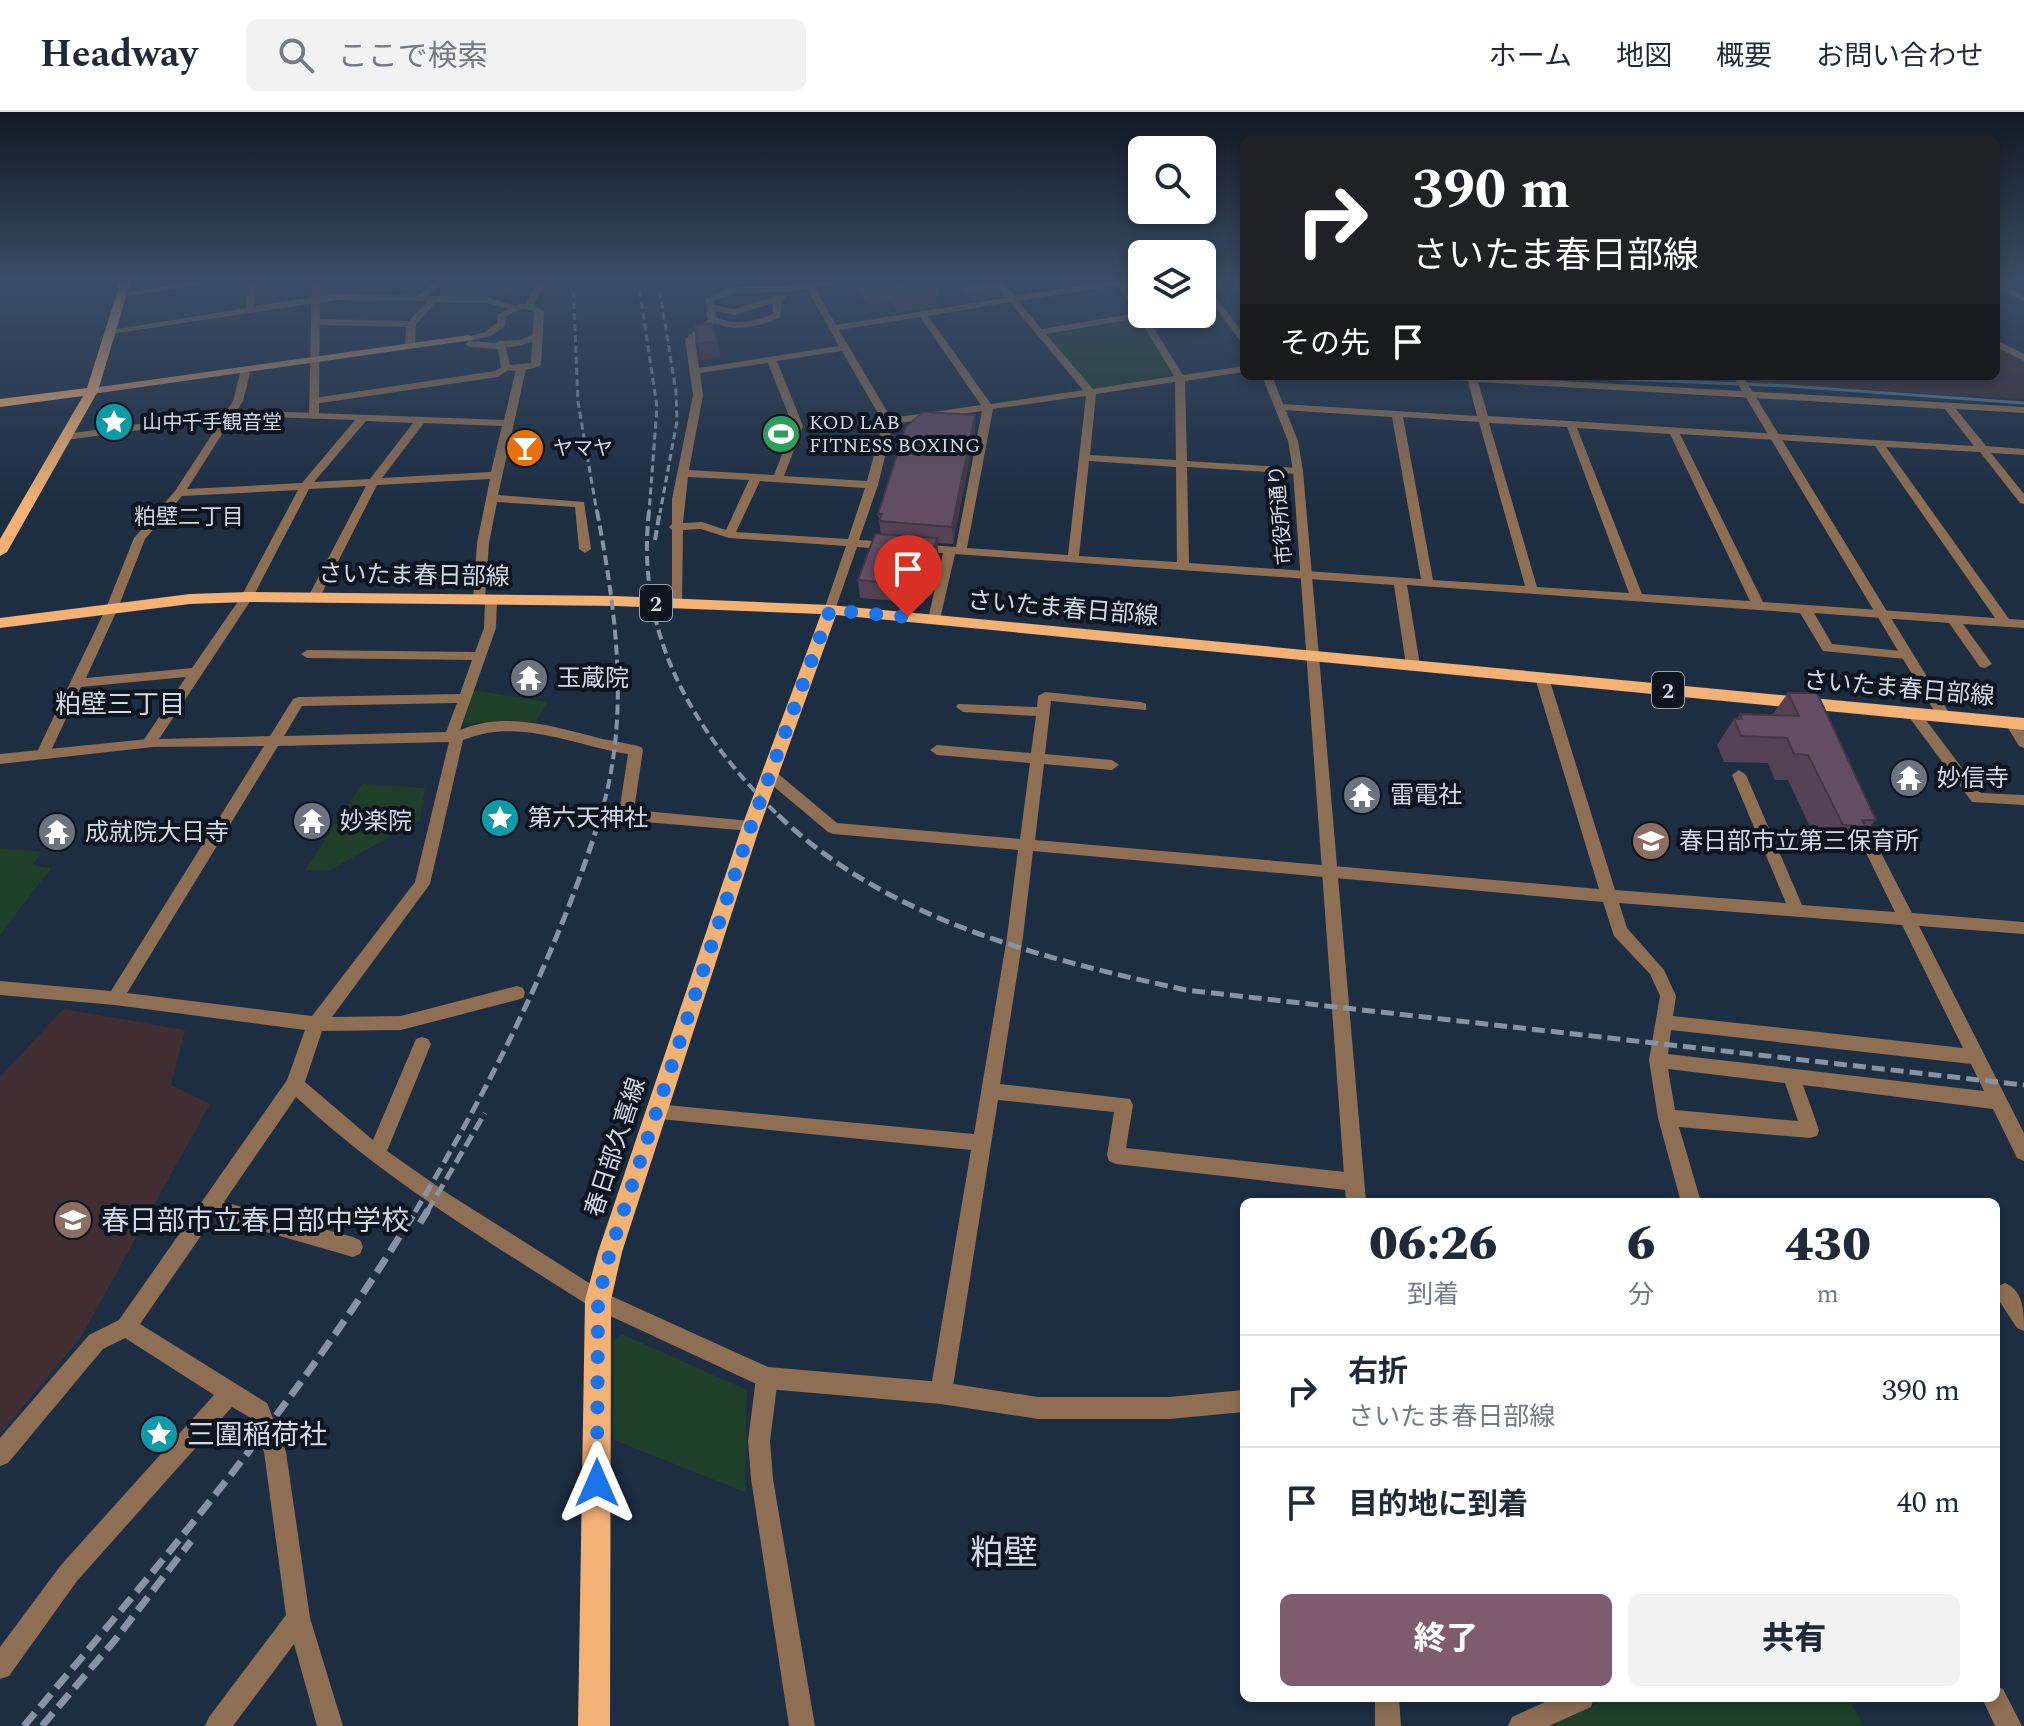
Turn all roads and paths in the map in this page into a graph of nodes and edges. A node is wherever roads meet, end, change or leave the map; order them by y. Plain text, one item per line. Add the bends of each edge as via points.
1 (103, 355) edge
2 (314, 355) edge
3 (353, 355) edge
4 (363, 355) edge
5 (502, 355) edge
6 (539, 355) edge
7 (693, 355) edge
8 (800, 355) edge
9 (849, 355) edge
10 (951, 355) edge
11 (1059, 355) edge
12 (1166, 355) edge
13 (772, 360) junction
14 (313, 362) junction
15 (506, 368) junction
16 (521, 369) junction
17 (1240, 370) edge
18 (696, 371) junction
19 (245, 373) junction
20 (1180, 378) junction
21 (1269, 380) edge
22 (1472, 380) edge
23 (1551, 380) edge
24 (1740, 380) edge
25 (1647, 383) edge
26 (92, 391) junction
27 (1748, 392) junction
28 (1091, 393) junction
29 (314, 401) junction
30 (0, 403) edge
31 (1947, 405) junction
32 (988, 407) junction
33 (1282, 407) junction
34 (2024, 410) edge
35 (229, 414) junction
36 (1397, 415) junction
37 (314, 416) junction
38 (363, 418) junction
39 (1484, 420) junction
40 (420, 421) junction
41 (888, 422) junction
42 (510, 423) junction
43 (1571, 425) junction
44 (1674, 432) junction
45 (66, 437) junction
46 (1775, 437) junction
47 (1879, 444) junction
48 (1982, 450) junction
49 (2024, 452) edge
50 (1085, 458) junction
51 (1182, 466) junction
52 (1298, 471) junction
53 (683, 473) junction
54 (496, 475) junction
55 (756, 477) junction
56 (778, 478) junction
57 (374, 481) junction
58 (872, 485) junction
59 (305, 486) junction
60 (179, 493) junction
61 (492, 498) junction
62 (2024, 501) edge
63 (675, 527) junction
64 (729, 535) junction
65 (852, 543) junction
66 (585, 549) dead end
67 (956, 551) junction
68 (0, 552) edge
69 (1073, 559) junction
70 (1183, 567) junction
71 (1306, 575) junction
72 (1400, 581) junction
73 (1428, 583) junction
74 (1532, 590) junction
75 (247, 597) junction
76 (314, 597) junction
77 (1637, 597) junction
78 (485, 600) junction
79 (676, 604) junction
80 (1758, 605) junction
81 (112, 608) junction
82 (1804, 608) junction
83 (830, 610) junction
84 (1881, 615) junction
85 (934, 619) junction
86 (1953, 619) junction
87 (0, 623) edge
88 (2005, 623) junction
89 (2023, 625) edge
90 (307, 654) dead end
91 (1906, 655) junction
92 (481, 656) junction
93 (1312, 656) junction
94 (1985, 664) dead end
95 (1413, 665) junction
96 (198, 672) junction
97 (1542, 678) junction
98 (76, 683) junction
99 (464, 698) junction
100 (963, 707) dead end
101 (1141, 707) dead end
102 (1043, 712) junction
103 (1914, 714) junction
104 (1944, 716) junction
105 (2018, 723) edge
106 (454, 737) junction
107 (278, 740) junction
108 (2024, 743) edge
109 (148, 744) junction
110 (937, 750) dead end
111 (42, 756) junction
112 (1038, 758) junction
113 (0, 759) edge
114 (1112, 765) dead end
115 (1739, 775) dead end
116 (771, 776) junction
117 (2024, 800) edge
118 (1849, 803) edge
119 (751, 826) junction
120 (1027, 843) junction
121 (1330, 872) junction
122 (1608, 896) junction
123 (1796, 909) junction
124 (1906, 917) junction
125 (2024, 928) edge
126 (0, 988) edge
127 (517, 993) dead end
128 (115, 998) junction
129 (1665, 1022) junction
130 (316, 1024) junction
131 (422, 1044) dead end
132 (1975, 1057) junction
133 (1658, 1060) junction
134 (1791, 1076) junction
135 (295, 1084) junction
136 (990, 1091) junction
137 (1997, 1101) junction
138 (656, 1112) junction
139 (1667, 1118) junction
140 (982, 1143) junction
141 (377, 1152) junction
142 (2024, 1152) edge
143 (1355, 1182) junction
144 (1356, 1198) edge
145 (1690, 1198) edge
146 (209, 1207) junction
147 (353, 1247) dead end
148 (2008, 1293) edge
149 (598, 1300) junction
150 (2024, 1321) edge
151 (126, 1327) junction
152 (767, 1378) junction
153 (230, 1393) junction
154 (941, 1393) junction
155 (1240, 1401) edge
156 (0, 1455) edge
157 (298, 1618) junction
158 (0, 1667) edge
159 (1387, 1702) edge
160 (1573, 1702) edge
161 (1996, 1702) edge
162 (218, 1726) edge
163 (330, 1726) edge
164 (594, 1726) edge
165 (802, 1726) edge
166 (1388, 1726) edge
167 (1521, 1726) edge
168 (2009, 1726) edge

1 - 26 main road
2 - 14 street
3 - 14 main road
4 - 14 main road
5 - 15 street
6 - 16 street via 539,362
7 - 18 street
8 - 13 street
9 - 41 street
10 - 32 street
11 - 28 street
12 - 20 street
13 - 18 street
13 - 56 street via 798,426
14 - 19 main road
14 - 26 main road
14 - 29 street
15 - 16 street
15 - 29 street via 498,374
16 - 42 street
17 - 20 street
18 - 53 street via 698,395
19 - 26 main road
19 - 35 street
20 - 28 street
20 - 51 street
21 - 33 street, 市役所通り
22 - 39 street
23 - 25 street
24 - 27 street
25 - 27 street
26 - 30 main road
26 - 45 main road
27 - 31 street
27 - 46 street
28 - 32 street
28 - 50 street
29 - 37 street
31 - 34 street
31 - 48 street
32 - 41 street
32 - 67 street
33 - 36 street
33 - 52 street, 市役所通り
35 - 37 street
35 - 45 street
35 - 60 street
36 - 39 street
36 - 73 street
37 - 38 street
38 - 40 street
38 - 59 street
39 - 43 street
39 - 74 street
40 - 42 street
40 - 57 street
41 - 58 street
42 - 54 street
43 - 44 street
43 - 77 street
44 - 46 street
44 - 80 street
45 - 68 main road
46 - 47 street
46 - 84 street
47 - 48 street
47 - 88 street
48 - 49 street
48 - 62 street
50 - 51 street
50 - 69 street
51 - 52 street
51 - 70 street
52 - 71 street, 市役所通り
53 - 55 street
53 - 63 street
54 - 57 street
54 - 61 street
55 - 56 street
55 - 64 street
56 - 58 street
57 - 59 street
57 - 76 street
58 - 65 street
59 - 60 street
59 - 75 street
60 - 81 street via 140,538
61 - 66 street via 580,504
61 - 78 street via 483,543
63 - 64 street via 702,525
63 - 79 street
64 - 65 street
65 - 67 street
65 - 83 street
67 - 69 street
67 - 85 street
69 - 70 street
70 - 71 street
71 - 72 street
71 - 93 street, 市役所通り
72 - 73 street
72 - 95 street
73 - 74 street
74 - 77 street
75 - 76 main road, さいたま春日部線 / 2
75 - 81 main road, さいたま春日部線 / 2
75 - 96 street
76 - 78 main road, さいたま春日部線 / 2
77 - 80 street
78 - 79 main road, さいたま春日部線 / 2
78 - 92 street via 490,628
79 - 83 main road, さいたま春日部線 / 2
80 - 82 street
81 - 87 main road, さいたま春日部線 / 2
81 - 98 street
82 - 84 street
82 - 91 street via 1828,648
83 - 85 main road, さいたま春日部線 / 2
83 - 116 main road, 春日部久喜線
84 - 86 street
84 - 91 street
85 - 93 main road, さいたま春日部線 / 2
86 - 88 street
86 - 94 street
88 - 89 street
90 - 92 street
91 - 104 street
92 - 99 street
93 - 95 main road, さいたま春日部線 / 2
93 - 121 street, 市役所通り
95 - 97 main road, さいたま春日部線 / 2
96 - 98 street
96 - 109 street
97 - 103 main road, さいたま春日部線 / 2 via 1804,710
97 - 122 street
98 - 111 street
99 - 106 street
99 - 107 street via 298,702
100 - 102 street
101 - 102 street via 1045,696
102 - 112 street
103 - 104 main road, さいたま春日部線 / 2
103 - 117 street via 1977,798
104 - 105 main road, さいたま春日部線 / 2
105 - 108 street
106 - 107 street
106 - 119 street via 470,728 540,726 636,750 626,813
106 - 130 street via 422,884
107 - 109 street
107 - 128 street
109 - 111 street
110 - 112 street
111 - 113 street
112 - 114 street
112 - 120 street
115 - 123 street
116 - 119 main road, 春日部久喜線
116 - 120 street via 833,828
118 - 124 street
119 - 138 main road, 春日部久喜線
120 - 121 street
120 - 136 street
121 - 122 street
121 - 143 street, 市役所通り
122 - 123 street
122 - 129 street via 1620,931 1656,970 1668,996
123 - 124 street
124 - 125 street
124 - 132 street
126 - 128 street
127 - 130 street via 401,1023
128 - 130 street
129 - 132 street
129 - 133 street
130 - 135 street
131 - 141 street
132 - 137 street
133 - 134 street
133 - 139 street
134 - 137 street
134 - 139 street via 1810,1130
135 - 141 street
135 - 146 street
136 - 140 street
136 - 143 street via 1124,1105 1116,1155
137 - 142 street
138 - 140 street
138 - 149 main road, 春日部久喜線
139 - 145 street
140 - 154 street
141 - 149 street
143 - 144 street, 市役所通り
146 - 147 street
146 - 151 street
148 - 150 street
149 - 152 street
149 - 164 main road, 春日部久喜線
151 - 153 street
151 - 156 street via 96,1342
152 - 154 street
152 - 165 street via 759,1441 762,1479
153 - 157 street via 259,1411 275,1452
153 - 158 street via 69,1573
154 - 155 street via 1038,1408 1169,1408
157 - 162 street
157 - 163 street
159 - 166 street
160 - 167 street
161 - 168 street

